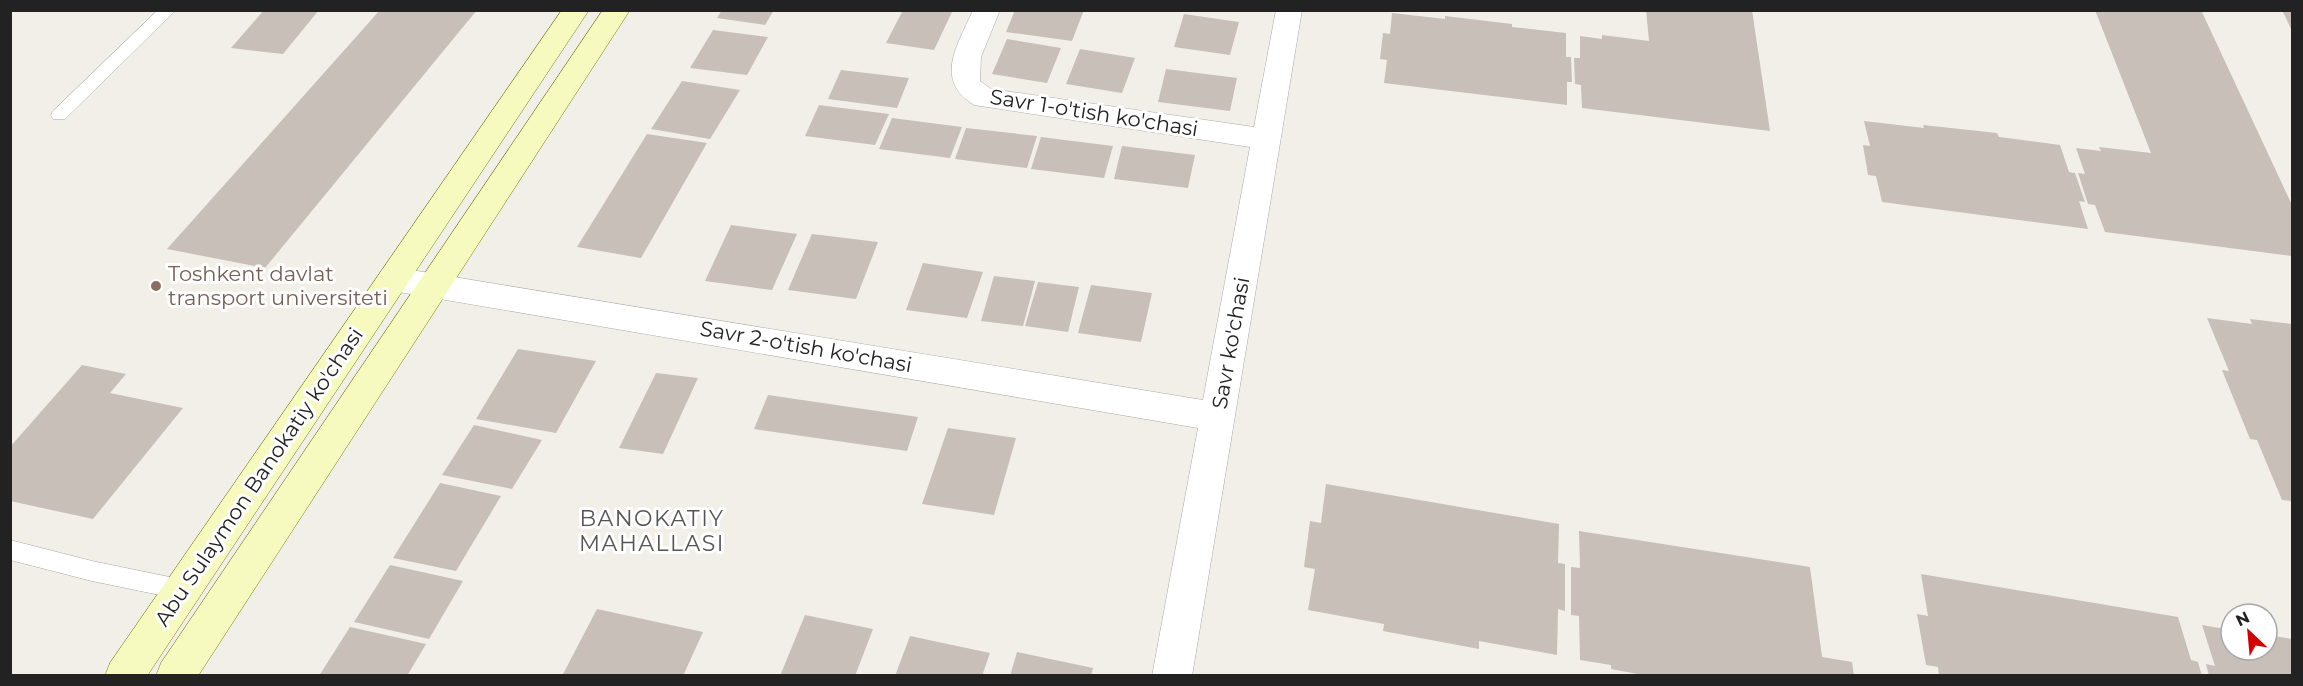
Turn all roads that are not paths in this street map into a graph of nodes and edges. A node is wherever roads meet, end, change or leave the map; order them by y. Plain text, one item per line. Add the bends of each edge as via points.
1 (168, 10) edge
2 (576, 10) edge
3 (617, 10) edge
4 (987, 10) edge
5 (1289, 10) edge
6 (59, 115) dead end
7 (1268, 139) junction
8 (393, 279) junction
9 (434, 285) junction
10 (1218, 417) junction
11 (10, 550) edge
12 (184, 590) junction
13 (124, 675) edge
14 (174, 675) edge
15 (1172, 675) edge

1 - 6 lane
2 - 8 main road, Abu Sulaymon Banokatiy ko'chasi
3 - 9 main road, Abu Sulaymon Banokatiy ko'chasi
4 - 7 street, Savr 1-o'tish ko'chasi via 964,68 966,83 984,98
5 - 7 street, Savr ko'chasi
7 - 10 street, Savr ko'chasi
8 - 9 street, Savr 2-o'tish ko'chasi
8 - 12 main road, Abu Sulaymon Banokatiy ko'chasi
9 - 10 street, Savr 2-o'tish ko'chasi
9 - 14 main road, Abu Sulaymon Banokatiy ko'chasi
10 - 15 street, Savr ko'chasi
11 - 12 lane
12 - 13 main road, Abu Sulaymon Banokatiy ko'chasi

